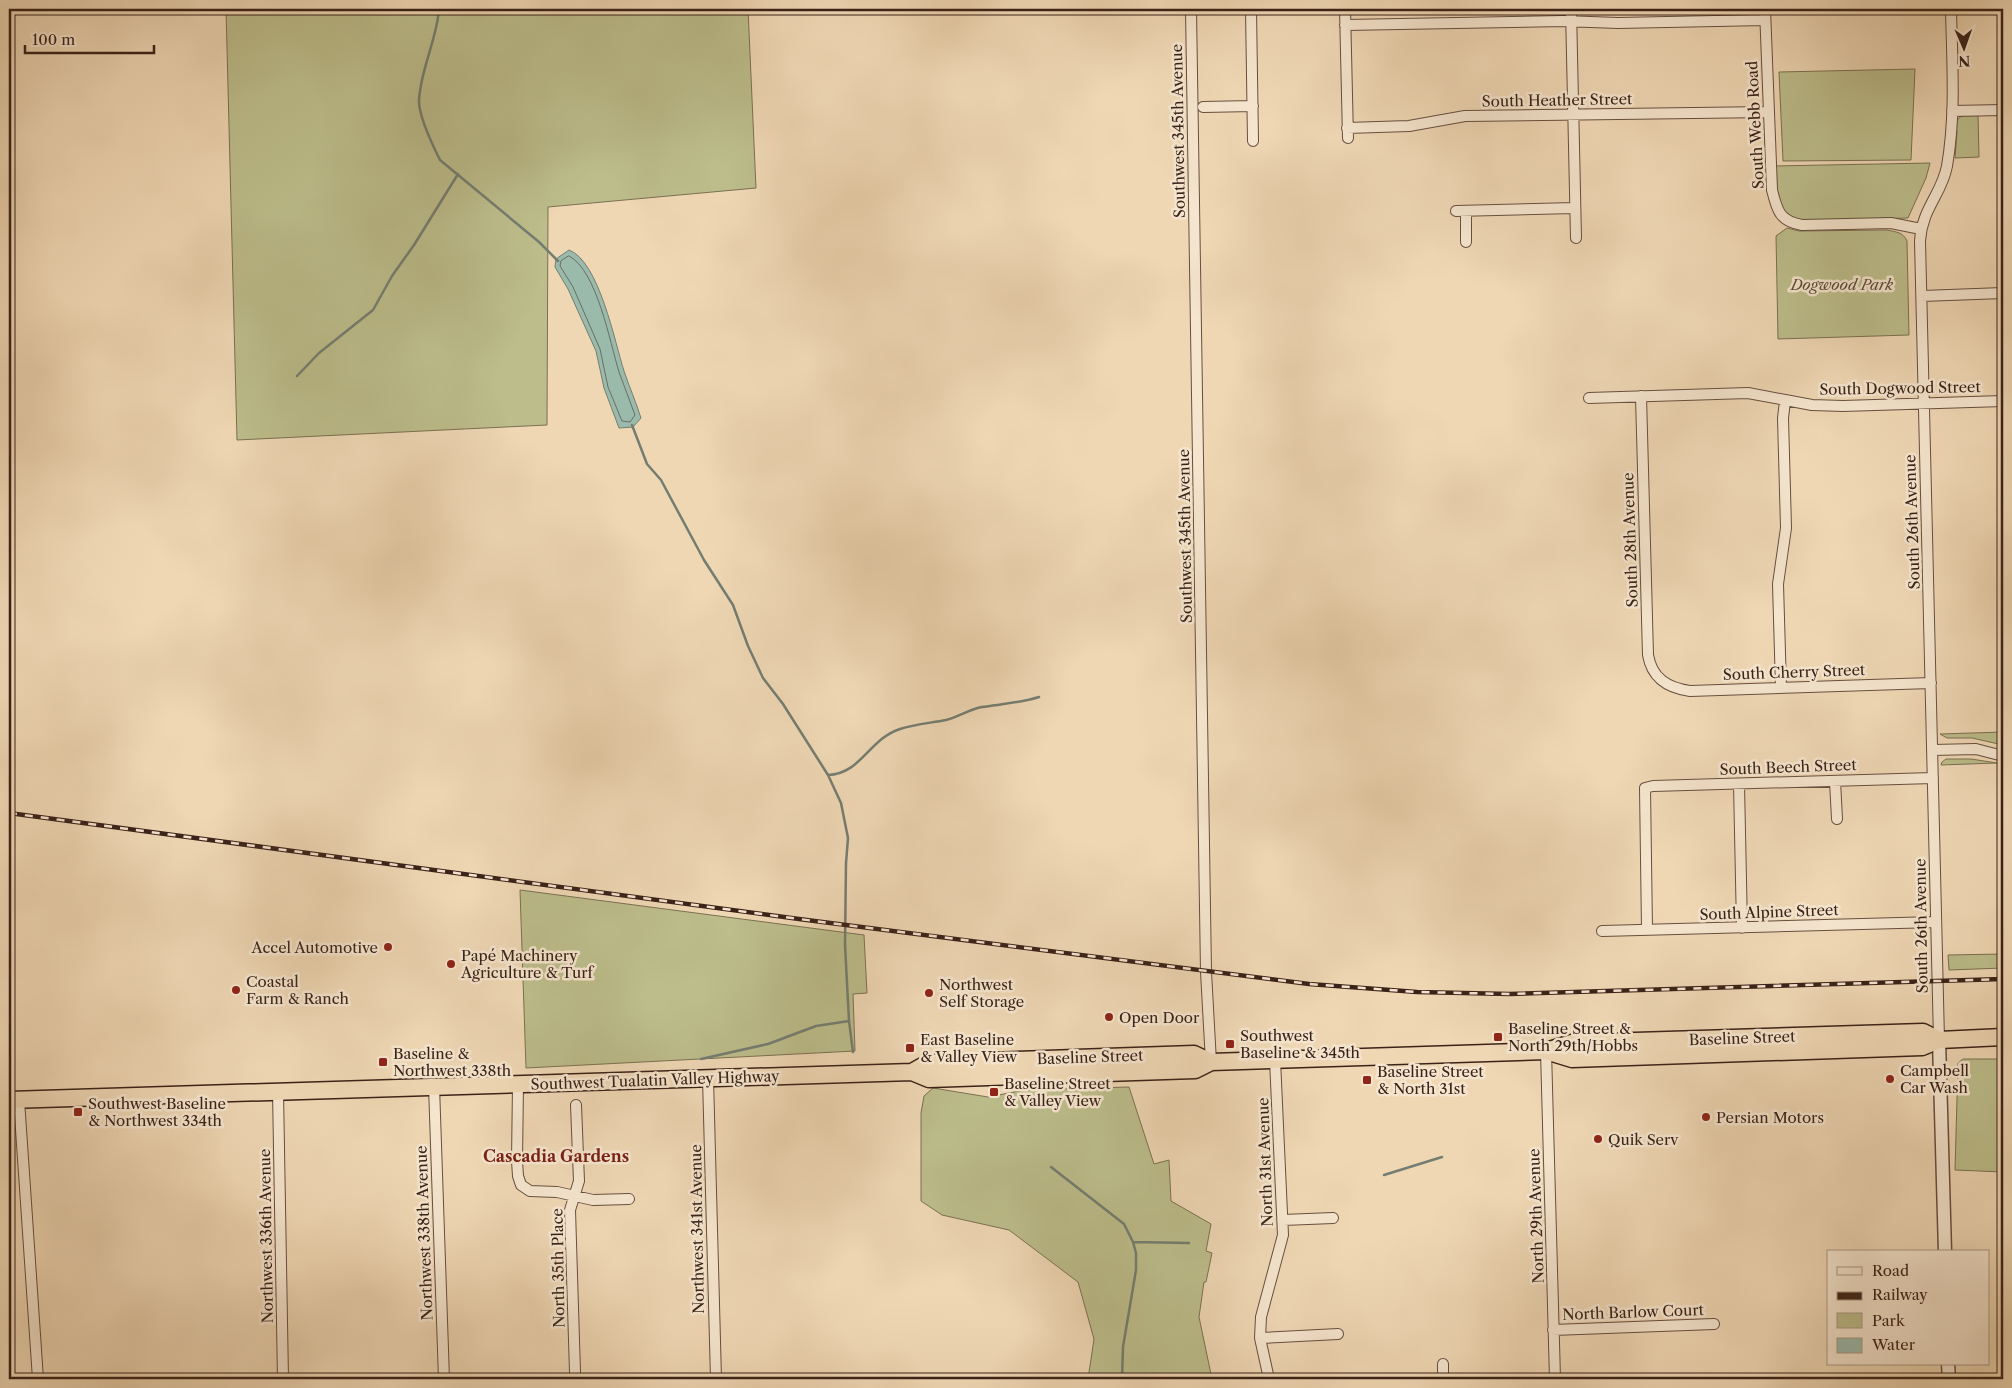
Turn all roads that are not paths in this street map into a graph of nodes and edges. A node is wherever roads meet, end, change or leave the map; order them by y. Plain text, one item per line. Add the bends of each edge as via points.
1 (1191, 9) edge
2 (1251, 9) edge
3 (1345, 9) edge
4 (1572, 9) edge
5 (1765, 9) edge
6 (1951, 9) edge
7 (1765, 20) junction
8 (1572, 21) junction
9 (1345, 25) junction
10 (1253, 106) junction
11 (1203, 107) dead end
12 (2003, 110) edge
13 (1952, 111) junction
14 (1769, 112) junction
15 (1574, 115) junction
16 (1253, 141) dead end
17 (1574, 208) junction
18 (1921, 229) junction
19 (1576, 238) dead end
20 (1466, 242) dead end
21 (2003, 293) edge
22 (1922, 296) junction
23 (1641, 396) junction
24 (1589, 398) dead end
25 (1785, 401) junction
26 (2003, 401) edge
27 (1923, 404) junction
28 (1659, 679) joint
29 (1931, 684) junction
30 (1781, 688) junction
31 (1933, 750) junction
32 (2003, 756) edge
33 (1933, 778) junction
34 (1836, 781) junction
35 (1740, 784) junction
36 (1837, 819) dead end
37 (1936, 922) junction
38 (1742, 928) junction
39 (1647, 930) junction
40 (1602, 931) dead end
41 (2003, 1037) edge
42 (1939, 1040) junction
43 (1546, 1051) junction
44 (1275, 1060) junction
45 (1211, 1062) junction
46 (912, 1072) joint
47 (708, 1078) junction
48 (518, 1084) junction
49 (434, 1086) junction
50 (278, 1092) junction
51 (14, 1100) edge
52 (576, 1106) dead end
53 (574, 1195) junction
54 (629, 1199) dead end
55 (1333, 1218) dead end
56 (1283, 1220) junction
57 (1945, 1250) edge
58 (1714, 1324) dead end
59 (1553, 1330) junction
60 (1338, 1334) dead end
61 (1260, 1338) junction
62 (1443, 1364) dead end
63 (1948, 1366) edge
64 (575, 1372) dead end
65 (38, 1379) edge
66 (283, 1379) edge
67 (444, 1379) edge
68 (716, 1379) edge
69 (1269, 1379) edge
70 (1443, 1379) edge
71 (1555, 1379) edge
72 (1949, 1379) edge

1 - 45 street, Southwest 345th Avenue via 1206,972
2 - 10 street
3 - 9 street
4 - 8 street
5 - 7 street, South Webb Road
6 - 13 street, South 26th Avenue
7 - 8 street
7 - 14 street, South Webb Road
8 - 9 street
8 - 15 street
9 - 15 street, South Heather Street via 1347,133 1465,116
10 - 11 street
10 - 16 street
12 - 13 street
13 - 18 street, South 26th Avenue via 1946,171
14 - 15 street, South Heather Street
14 - 18 street, South Webb Road via 1772,190 1782,217 1802,225 1891,223
15 - 17 street
17 - 19 street
17 - 20 street via 1461,211
18 - 22 street, South 26th Avenue
21 - 22 street
22 - 27 street, South 26th Avenue
23 - 24 street, South Dogwood Street
23 - 25 street, South Dogwood Street via 1748,393
23 - 28 street, South 28th Avenue via 1648,655 1653,672
25 - 27 street, South Dogwood Street via 1827,406
25 - 30 street via 1786,528 1778,584
26 - 27 street, South Dogwood Street
27 - 29 street, South 26th Avenue
28 - 30 street, South Cherry Street via 1673,688 1690,691
29 - 30 street, South Cherry Street
29 - 31 street, South 26th Avenue
31 - 32 street via 1976,749
31 - 33 street, South 26th Avenue
33 - 34 street, South Beech Street
33 - 37 street, South 26th Avenue
34 - 35 street, South Beech Street
34 - 36 street
35 - 38 street
35 - 39 street, South Beech Street via 1645,788
37 - 38 street, South Alpine Street
37 - 42 street, South 26th Avenue
38 - 39 street, South Alpine Street
39 - 40 street, South Alpine Street
41 - 42 highway, Baseline Street
42 - 43 highway, Baseline Street via 1923,1032 1571,1043
42 - 57 street
43 - 44 highway, Baseline Street
43 - 59 street, North 29th Avenue
44 - 45 highway, Baseline Street
44 - 56 street, North 31st Avenue
45 - 46 highway, Baseline Street via 1195,1070 929,1079
46 - 47 highway, Southwest Tualatin Valley Highway
47 - 48 highway, Southwest Tualatin Valley Highway
47 - 68 street, Northwest 341st Avenue
48 - 49 highway, Southwest Tualatin Valley Highway
48 - 53 street via 517,1161 521,1185 530,1191
49 - 50 highway, Southwest Tualatin Valley Highway
49 - 67 street, Northwest 338th Avenue
50 - 51 highway, Southwest Tualatin Valley Highway
50 - 66 street, Northwest 336th Avenue
51 - 65 street
52 - 53 street, North 35th Place via 579,1181
53 - 54 street via 593,1200
53 - 64 street, North 35th Place via 570,1210
55 - 56 street
56 - 61 street, North 31st Avenue via 1283,1235 1261,1316
58 - 59 street, North Barlow Court
59 - 71 street, North 29th Avenue
60 - 61 street
61 - 69 street, North 31st Avenue
62 - 70 street
63 - 72 street

